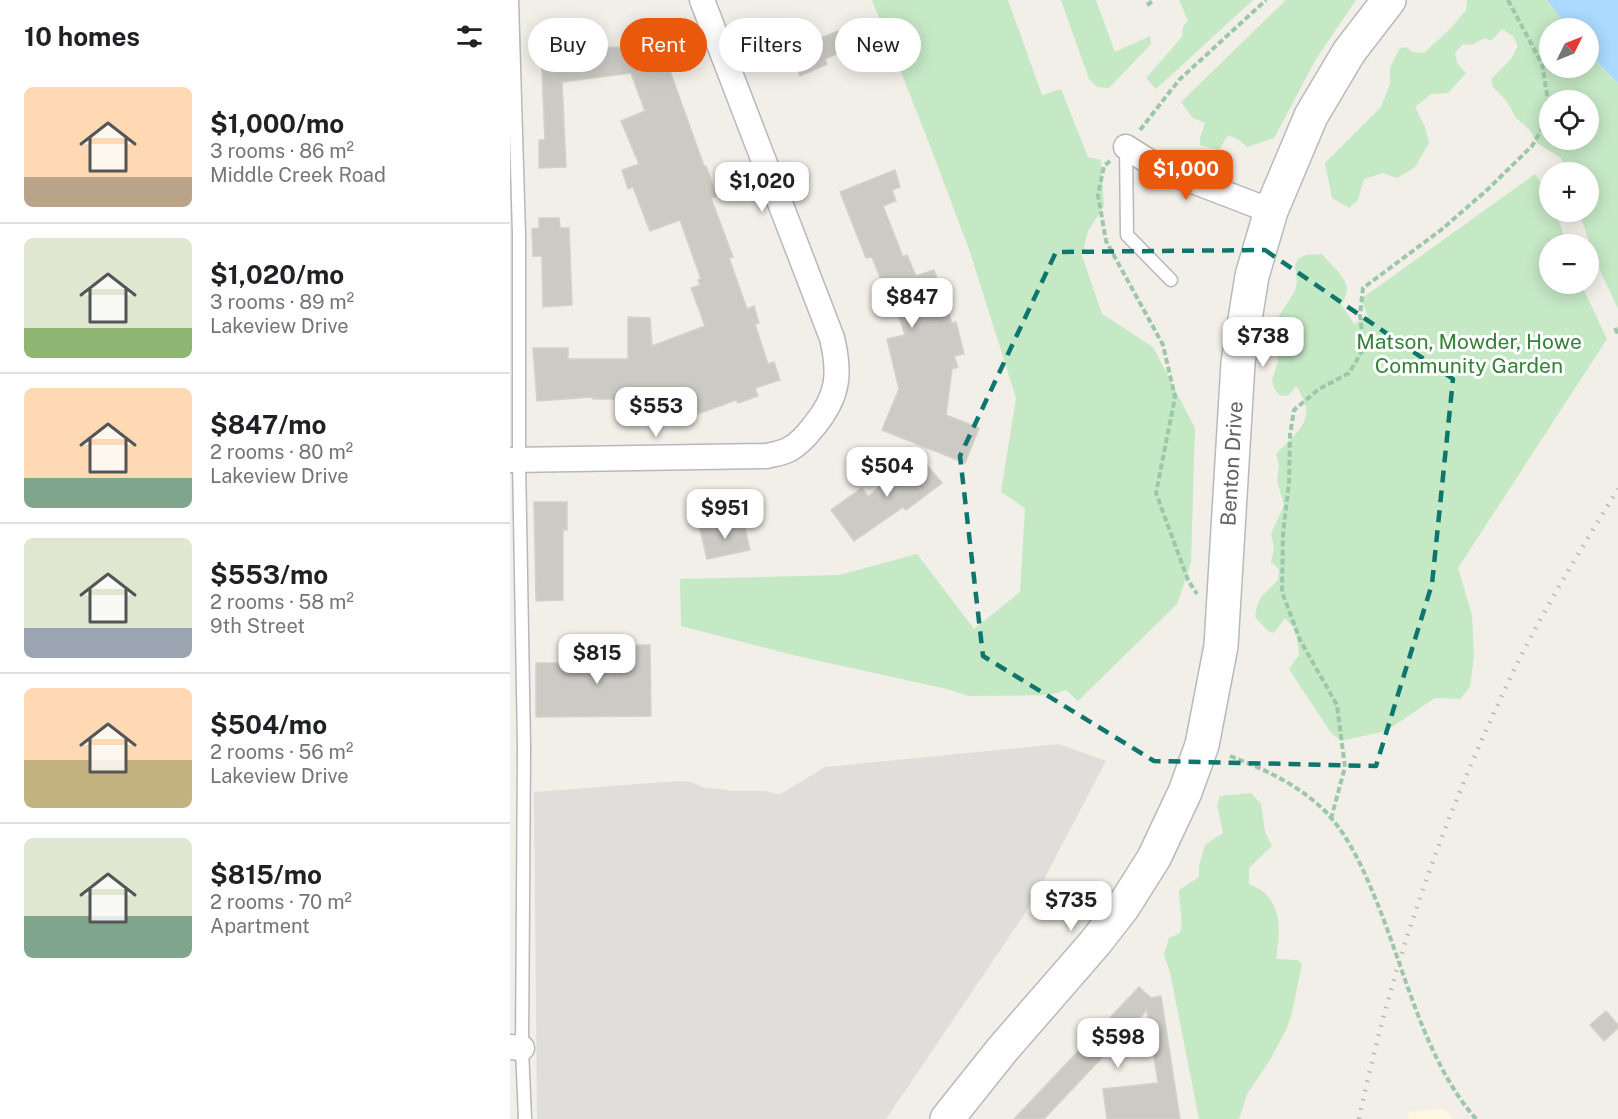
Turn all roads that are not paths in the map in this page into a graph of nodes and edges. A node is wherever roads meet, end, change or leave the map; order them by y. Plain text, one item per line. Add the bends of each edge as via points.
1 (512, 0) edge
2 (702, 0) edge
3 (1389, 0) edge
4 (1126, 147) joint
5 (1270, 211) junction
6 (1171, 280) dead end
7 (515, 460) edge
8 (516, 1048) edge
9 (525, 1119) edge
10 (947, 1119) edge

1 - 7 lane via 519,234
2 - 7 street via 832,338 837,377 834,396 810,431 789,450 767,456
3 - 5 street, Benton Drive via 1325,91 1296,147
4 - 5 street via 1159,168
4 - 6 lane via 1127,235
5 - 10 street, Benton Drive via 1247,297 1238,363 1216,751 1185,792 1154,858 1123,907
7 - 8 lane via 524,747
8 - 9 lane

